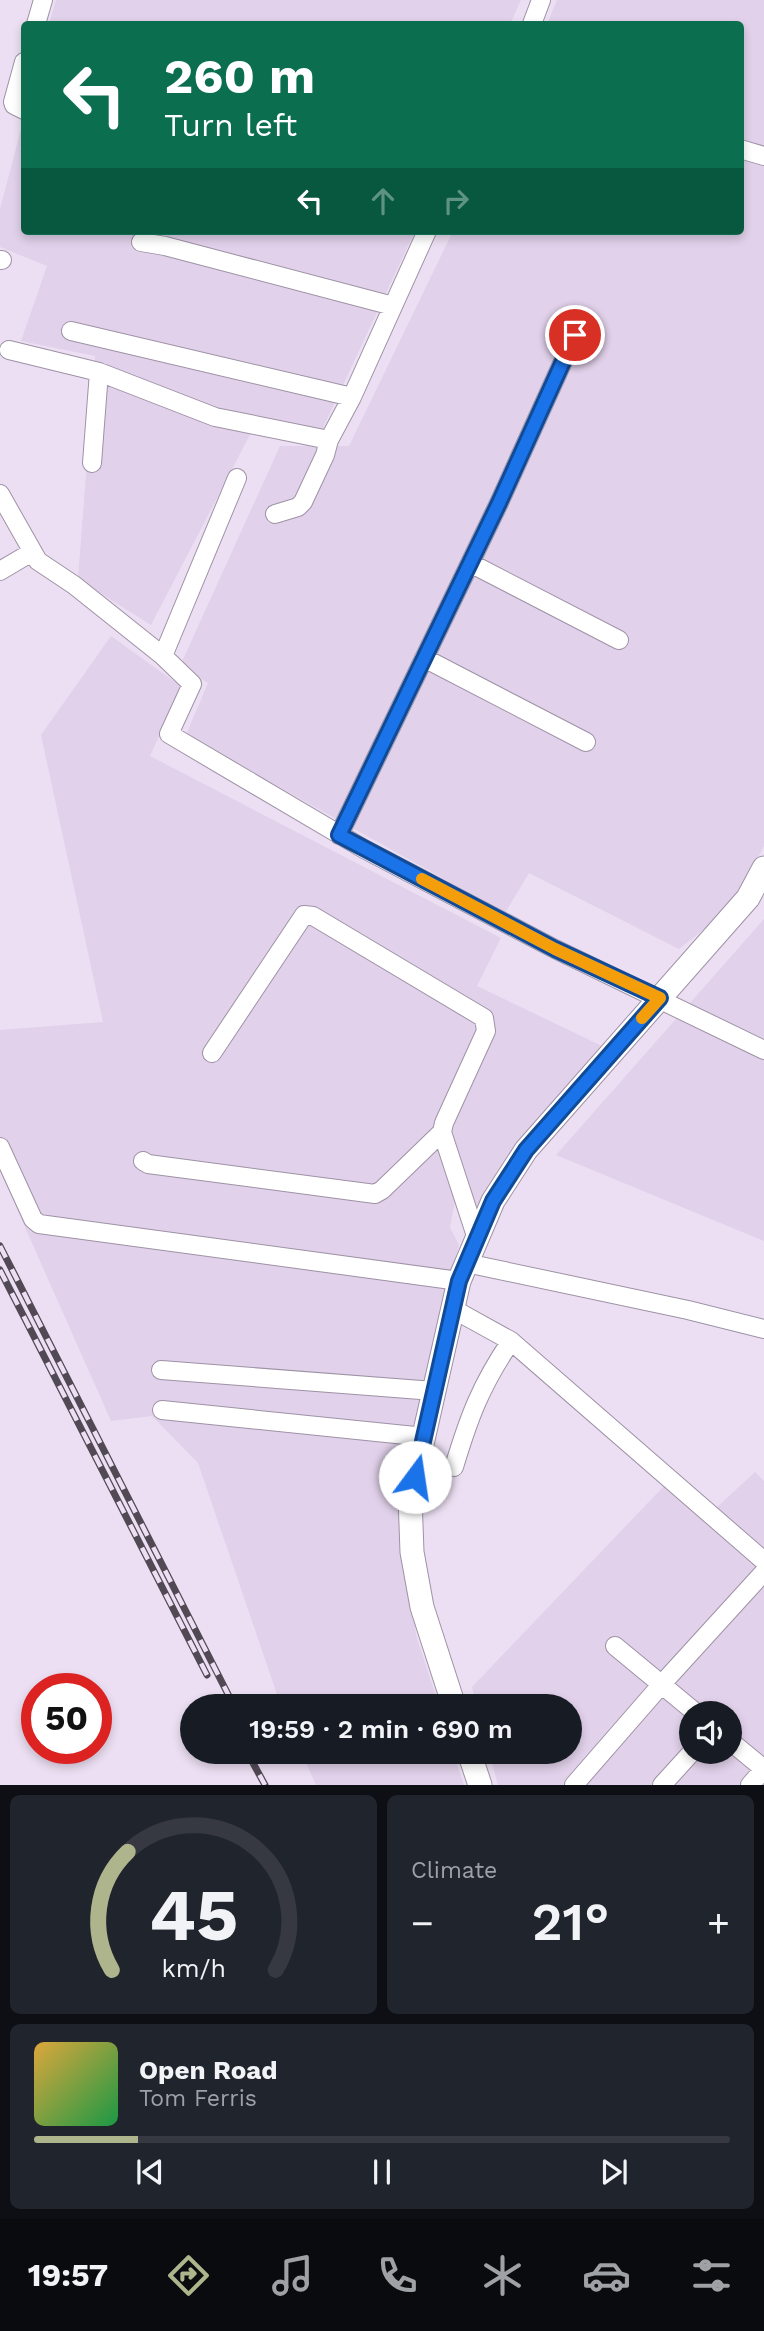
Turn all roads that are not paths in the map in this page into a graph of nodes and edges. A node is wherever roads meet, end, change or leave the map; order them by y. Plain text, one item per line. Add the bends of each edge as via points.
1 (43, 0) edge
2 (541, 0) edge
3 (37, 21) edge
4 (533, 21) edge
5 (21, 73) edge
6 (21, 108) edge
7 (744, 150) edge
8 (764, 156) edge
9 (425, 235) edge
10 (167, 238) edge
11 (141, 242) dead end
12 (393, 306) junction
13 (71, 331) dead end
14 (575, 335) dead end
15 (9, 350) dead end
16 (99, 372) junction
17 (352, 397) junction
18 (328, 440) junction
19 (92, 463) dead end
20 (237, 478) dead end
21 (0, 494) edge
22 (275, 514) dead end
23 (32, 552) junction
24 (470, 563) junction
25 (0, 571) edge
26 (620, 640) dead end
27 (163, 656) junction
28 (424, 658) junction
29 (586, 742) dead end
30 (339, 835) junction
31 (761, 880) edge
32 (660, 998) junction
33 (764, 1050) edge
34 (212, 1053) dead end
35 (442, 1132) junction
36 (0, 1147) edge
37 (143, 1161) dead end
38 (476, 1236) junction
39 (463, 1272) junction
40 (453, 1309) junction
41 (764, 1329) edge
42 (510, 1341) junction
43 (161, 1370) dead end
44 (434, 1391) junction
45 (162, 1410) dead end
46 (425, 1437) junction
47 (454, 1467) dead end
48 (764, 1561) edge
49 (764, 1572) edge
50 (615, 1646) dead end
51 (661, 1685) junction
52 (450, 1694) edge
53 (681, 1701) edge
54 (742, 1751) edge
55 (473, 1764) edge
56 (681, 1764) edge
57 (764, 1769) edge
58 (480, 1785) edge
59 (574, 1785) edge
60 (662, 1785) edge
61 (750, 1785) edge

1 - 3 street
2 - 4 street
5 - 6 street via 13,102
7 - 8 street
9 - 12 street
10 - 11 street
10 - 12 street
12 - 17 street
13 - 17 street
14 - 24 street
15 - 16 street
16 - 18 street via 215,417
16 - 19 street
17 - 18 street
18 - 22 street via 303,502
20 - 27 street
21 - 23 street
23 - 25 street
23 - 27 street
24 - 26 street
24 - 28 street
27 - 30 street via 192,684 169,734
28 - 29 street
28 - 30 street
30 - 32 street via 555,949
31 - 32 main road
32 - 33 street
32 - 38 main road via 526,1150
34 - 35 street via 301,917 313,916 486,1021 486,1031
35 - 37 street via 375,1194
35 - 38 street
36 - 39 street via 39,1224
38 - 39 main road
39 - 40 main road
39 - 41 street via 688,1310
40 - 42 street
40 - 44 main road
42 - 47 street via 474,1406
42 - 48 street
43 - 44 street
44 - 46 main road
45 - 46 street
46 - 52 main road via 410,1497 412,1552 422,1607
49 - 51 street
50 - 51 street
51 - 53 street
51 - 59 street
54 - 57 street
55 - 58 main road
56 - 60 street
57 - 61 street

